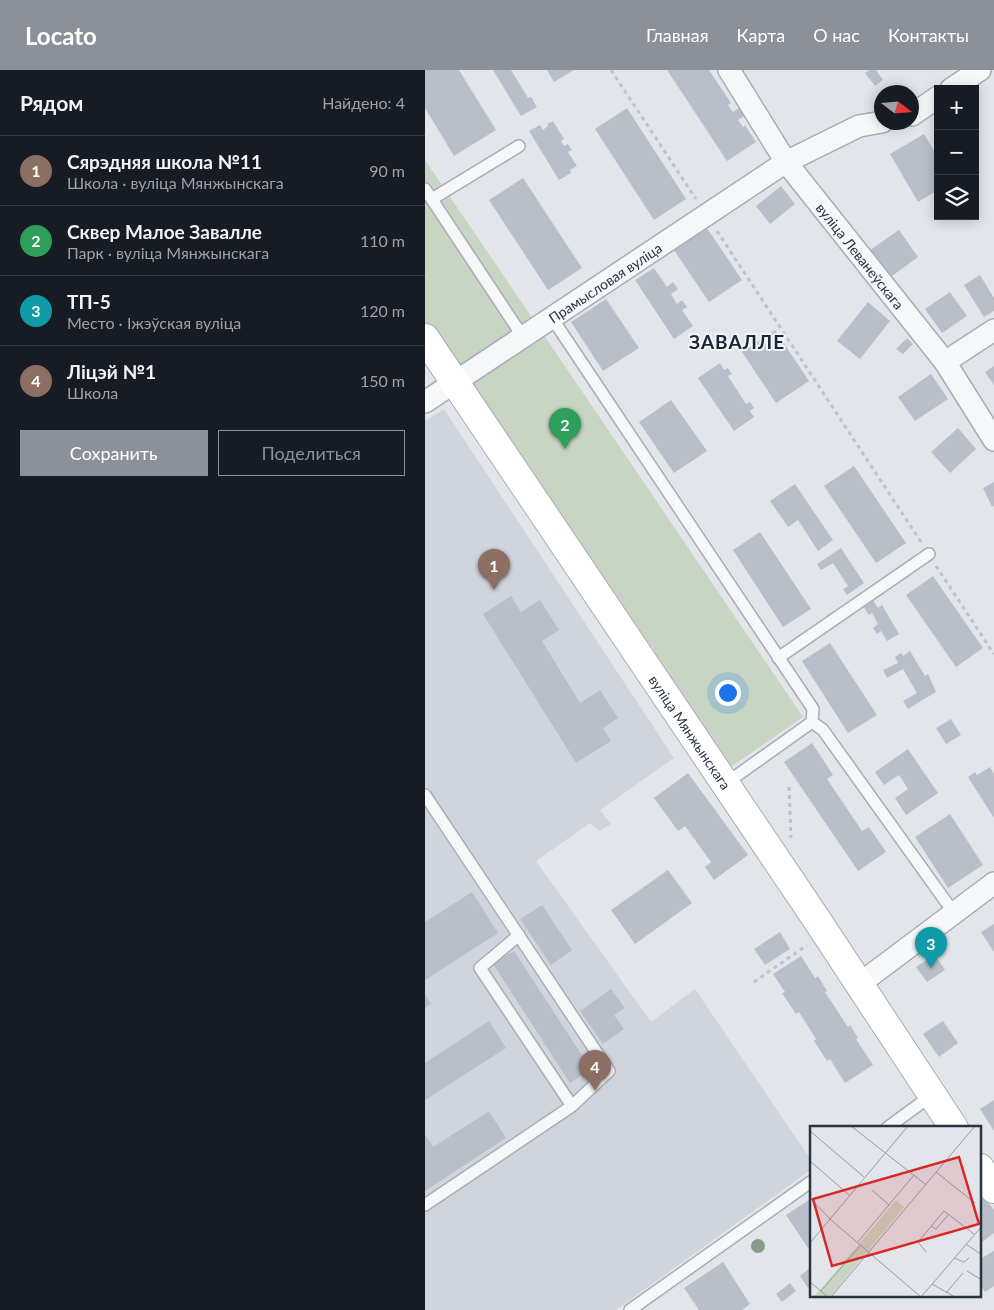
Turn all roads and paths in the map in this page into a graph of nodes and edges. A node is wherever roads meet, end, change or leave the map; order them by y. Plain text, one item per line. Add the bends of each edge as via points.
1 (611, 70) edge
2 (729, 70) edge
3 (976, 71) edge
4 (957, 85) edge
5 (934, 101) edge
6 (919, 110) edge
7 (874, 123) edge
8 (519, 146) dead end
9 (786, 162) junction
10 (428, 194) edge
11 (706, 215) junction
12 (552, 318) junction
13 (994, 330) edge
14 (523, 337) junction
15 (425, 338) edge
16 (945, 362) junction
17 (456, 382) junction
18 (425, 402) edge
19 (994, 440) edge
20 (929, 554) junction
21 (994, 654) edge
22 (778, 658) junction
23 (812, 722) junction
24 (725, 784) junction
25 (425, 795) edge
26 (994, 883) edge
27 (953, 913) junction
28 (519, 935) junction
29 (807, 945) dead end
30 (754, 982) dead end
31 (858, 985) junction
32 (932, 1095) junction
33 (572, 1106) junction
34 (890, 1126) edge
35 (953, 1126) edge
36 (981, 1170) edge
37 (810, 1182) edge
38 (994, 1189) edge
39 (425, 1206) edge
40 (630, 1310) edge

1 - 11 path
2 - 9 street, вуліца Леванеўскага
3 - 4 street
5 - 6 street
7 - 9 street, Прамысловая вуліца via 859,126
8 - 10 lane
9 - 11 street, Прамысловая вуліца
9 - 16 street, вуліца Леванеўскага
10 - 14 lane
11 - 12 street, Прамысловая вуліца
11 - 20 path
12 - 14 street, Прамысловая вуліца
12 - 22 lane
13 - 16 street
14 - 17 street, Прамысловая вуліца
15 - 17 street, вуліца Мянжынскага
16 - 19 street, вуліца Леванеўскага
17 - 18 street, Прамысловая вуліца
17 - 24 street, вуліца Мянжынскага
20 - 21 path
20 - 22 lane
22 - 23 lane via 813,710
23 - 24 lane
23 - 27 lane via 823,730
24 - 31 street, вуліца Мянжынскага
25 - 28 lane
26 - 27 street
27 - 31 street
28 - 33 lane via 609,1071
28 - 33 lane via 480,968
29 - 30 path
31 - 32 street, вуліца Мянжынскага
32 - 34 lane
32 - 35 street, вуліца Мянжынскага
33 - 39 lane
36 - 38 street
37 - 40 lane

